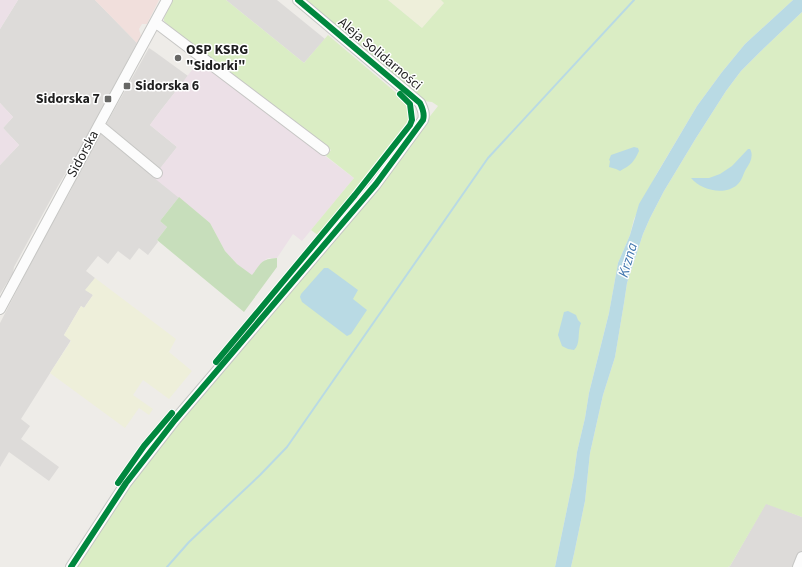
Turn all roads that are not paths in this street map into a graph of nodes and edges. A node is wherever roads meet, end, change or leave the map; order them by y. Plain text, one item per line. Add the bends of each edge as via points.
1 (167, 0) edge
2 (298, 0) edge
3 (155, 22) junction
4 (99, 124) junction
5 (324, 150) dead end
6 (157, 173) dead end
7 (0, 309) edge
8 (802, 556) edge
9 (71, 567) edge
10 (798, 567) edge

1 - 3 street, Sidorska
2 - 9 street, Aleja Solidarności via 420,103 424,112 423,120 376,184 175,420 126,483
3 - 4 street, Sidorska
3 - 5 street
4 - 6 street
4 - 7 street, Sidorska
8 - 10 street

